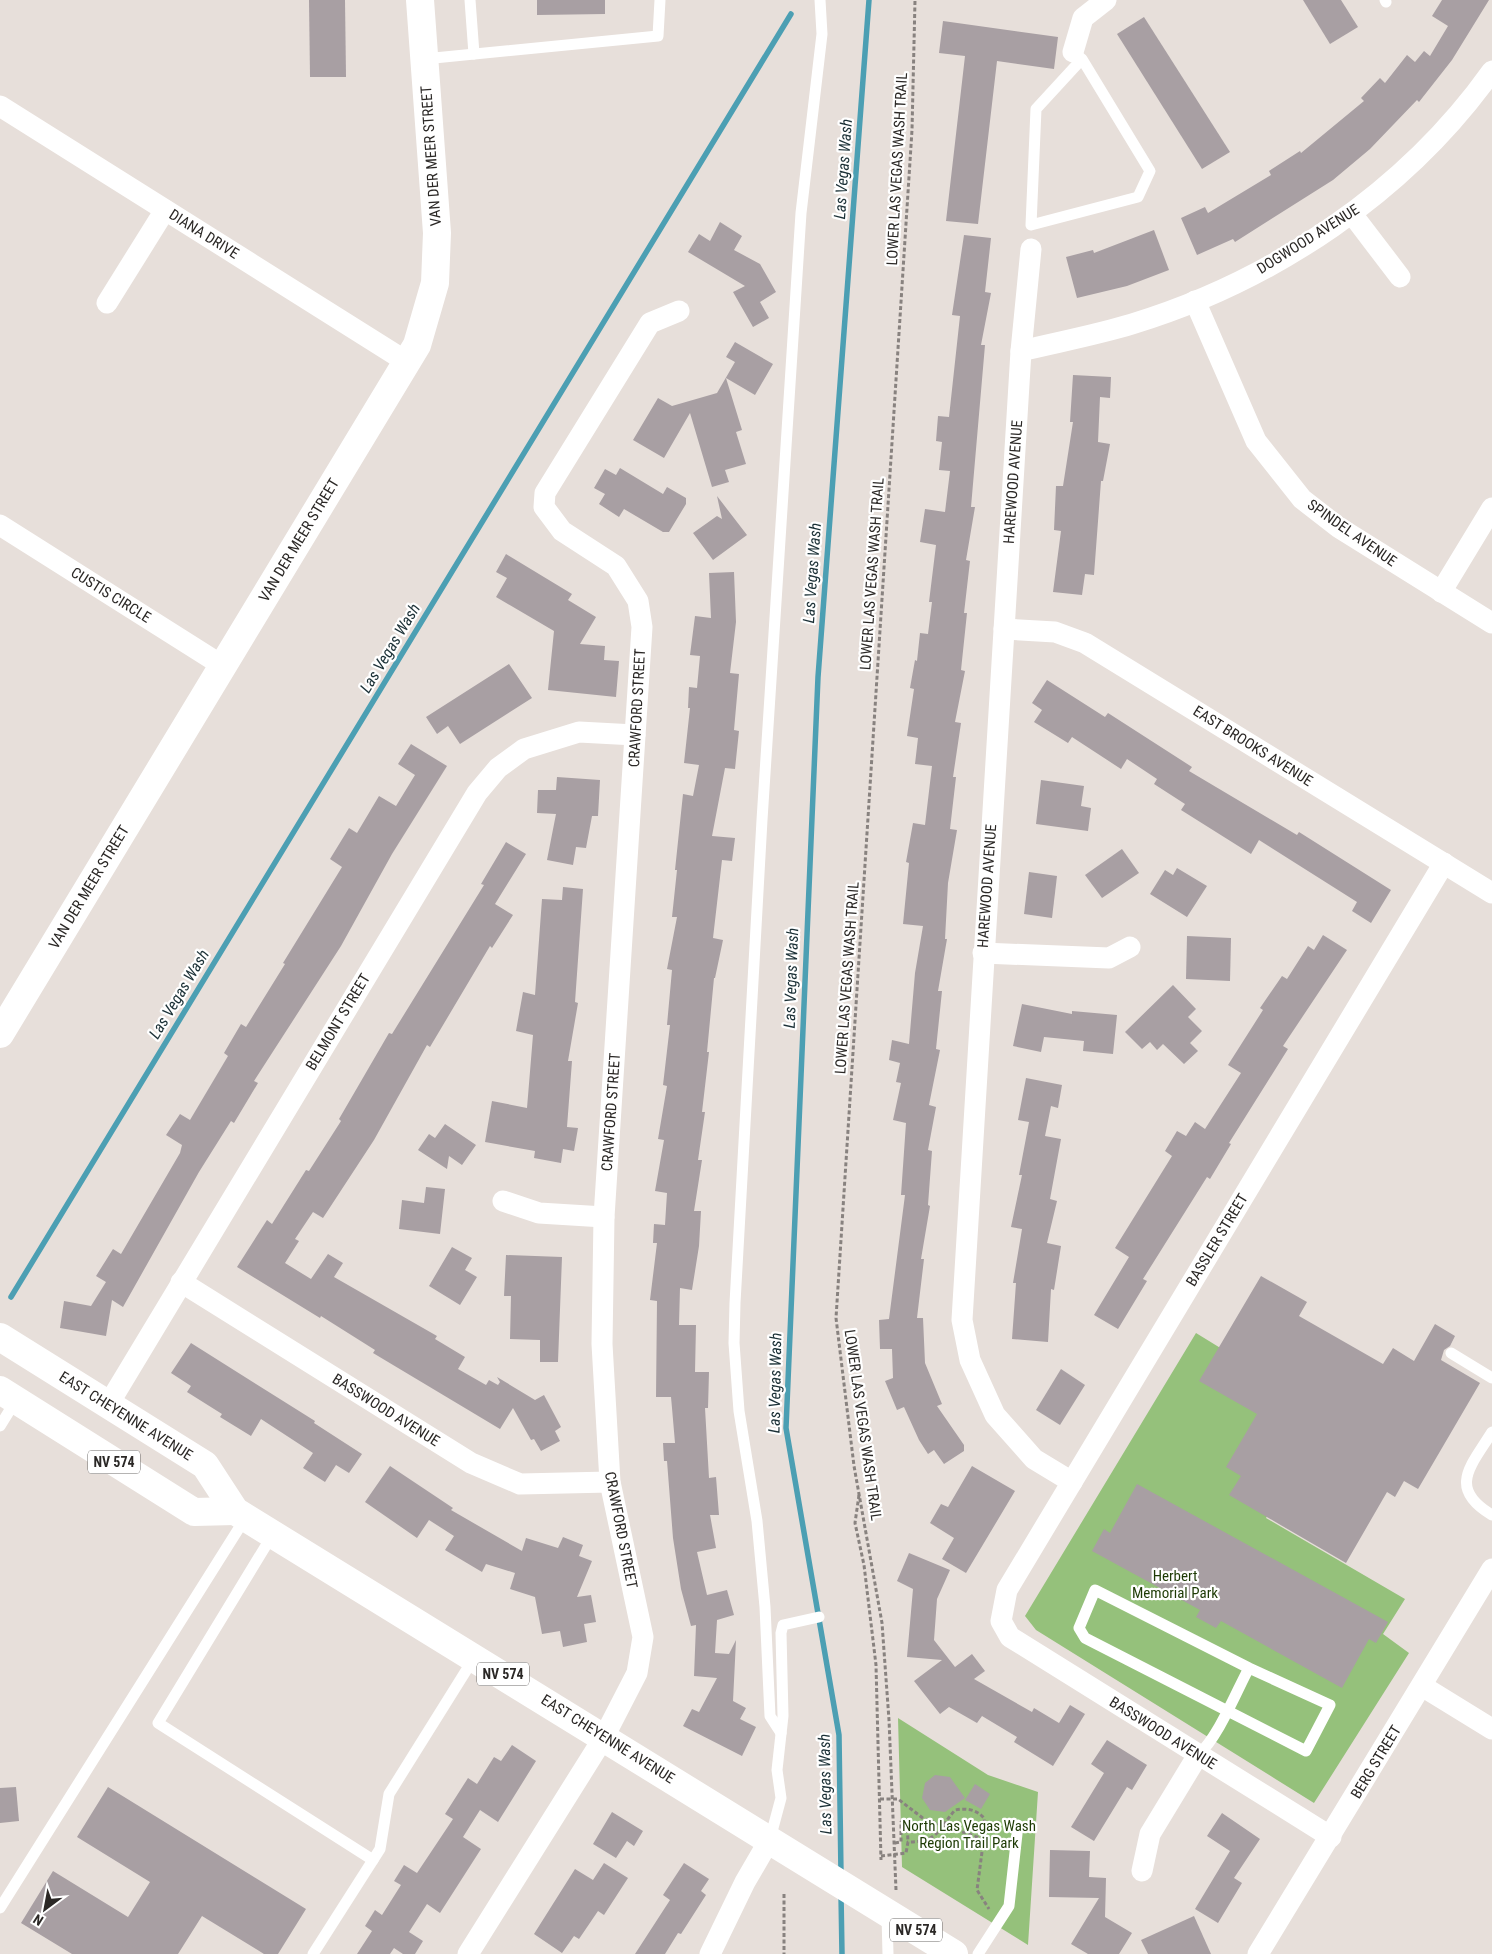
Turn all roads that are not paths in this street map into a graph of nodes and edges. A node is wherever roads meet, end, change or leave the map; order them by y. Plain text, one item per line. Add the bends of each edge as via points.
1 (420, 0) edge
2 (470, 0) edge
3 (660, 0) edge
4 (820, 0) edge
5 (1106, 0) edge
6 (474, 54) junction
7 (1077, 56) junction
8 (424, 60) junction
9 (1492, 71) edge
10 (0, 106) edge
11 (165, 210) junction
12 (1352, 214) junction
13 (1031, 249) dead end
14 (1400, 277) dead end
15 (1195, 301) junction
16 (107, 303) dead end
17 (679, 311) dead end
18 (1021, 351) junction
19 (407, 362) junction
20 (1492, 508) edge
21 (0, 525) edge
22 (1441, 592) junction
23 (1492, 623) edge
24 (1004, 629) junction
25 (223, 666) junction
26 (635, 735) junction
27 (1444, 863) junction
28 (1492, 893) edge
29 (1130, 947) dead end
30 (983, 953) junction
31 (0, 1034) edge
32 (503, 1201) dead end
33 (604, 1218) junction
34 (181, 1282) junction
35 (0, 1337) edge
36 (1451, 1353) dead end
37 (1492, 1378) edge
38 (8, 1395) edge
39 (108, 1405) junction
40 (0, 1426) edge
41 (1492, 1432) edge
42 (610, 1482) junction
43 (1072, 1482) junction
44 (241, 1514) junction
45 (1492, 1515) edge
46 (273, 1534) junction
47 (1492, 1569) edge
48 (819, 1617) dead end
49 (1001, 1621) joint
50 (474, 1657) junction
51 (1249, 1668) junction
52 (1422, 1686) junction
53 (1226, 1712) junction
54 (1492, 1729) edge
55 (781, 1734) junction
56 (604, 1737) junction
57 (1198, 1755) junction
58 (1018, 1825) dead end
59 (1331, 1837) junction
60 (770, 1839) junction
61 (373, 1860) junction
62 (1142, 1870) dead end
63 (887, 1905) junction
64 (0, 1908) edge
65 (313, 1954) edge
66 (468, 1954) edge
67 (710, 1954) edge
68 (888, 1954) edge
69 (954, 1954) edge
70 (978, 1954) edge
71 (1258, 1954) edge

1 - 8 main road, VAN DER MEER STREET
2 - 6 lane
3 - 6 lane via 658,36
4 - 55 lane via 822,34 801,213 761,830 735,1319 739,1411 757,1520 766,1607 770,1716
5 - 7 street via 1083,18
6 - 8 lane
7 - 7 lane via 1150,171 1138,197 1032,225 1036,109
8 - 19 main road, VAN DER MEER STREET via 437,233 435,283 417,345
9 - 12 street, DOGWOOD AVENUE via 1421,154
10 - 11 street, DIANA DRIVE
11 - 16 street
11 - 19 street, DIANA DRIVE
12 - 14 street
12 - 15 street, DOGWOOD AVENUE via 1275,264
13 - 18 street, HAREWOOD AVENUE
15 - 18 street, DOGWOOD AVENUE via 1132,324
15 - 22 street, SPINDEL AVENUE via 1256,441 1302,499 1338,527
17 - 26 street, CRAWFORD STREET via 650,322 545,493 544,506 562,531 616,566 638,601 642,627
18 - 24 street, HAREWOOD AVENUE
19 - 25 main road, VAN DER MEER STREET
20 - 22 street
21 - 25 street, CUSTIS CIRCLE
22 - 23 street, SPINDEL AVENUE
24 - 27 street, EAST BROOKS AVENUE via 1055,632 1085,643
24 - 30 street, HAREWOOD AVENUE
25 - 31 main road, VAN DER MEER STREET
26 - 33 street, CRAWFORD STREET
26 - 34 street, BELMONT STREET via 579,732 524,749 498,768 477,793
27 - 28 street, EAST BROOKS AVENUE
27 - 43 street, BASSLER STREET
29 - 30 street via 1109,958
30 - 43 street, HAREWOOD AVENUE via 962,1320 970,1360 995,1415 1034,1459
32 - 33 street via 540,1212
33 - 42 street, CRAWFORD STREET via 602,1344
34 - 39 street, BELMONT STREET
34 - 42 street, BASSWOOD AVENUE via 471,1463 520,1484
35 - 39 main road, EAST CHEYENNE AVENUE / NV 574
36 - 37 lane
38 - 40 lane
38 - 44 main road, NV 574 via 194,1512
39 - 44 main road, EAST CHEYENNE AVENUE / NV 574 via 205,1465
41 - 45 lane via 1467,1476 1466,1486 1473,1502
42 - 56 street, CRAWFORD STREET via 643,1637 637,1673
43 - 49 street, BASSLER STREET via 1007,1590
44 - 46 main road, EAST CHEYENNE AVENUE / NV 574
44 - 64 lane
46 - 50 main road, EAST CHEYENNE AVENUE / NV 574
46 - 61 lane via 158,1723
47 - 52 street, BERG STREET
48 - 55 lane via 783,1625
49 - 57 street, BASSWOOD AVENUE via 1010,1637
50 - 56 main road, EAST CHEYENNE AVENUE / NV 574
50 - 61 lane via 388,1794 380,1849
51 - 53 lane
51 - 53 lane via 1330,1706 1306,1751
51 - 53 lane via 1095,1590 1079,1628 1085,1638
52 - 54 street
52 - 59 street, BERG STREET
53 - 57 lane via 1208,1748
55 - 60 lane via 778,1770 781,1798
56 - 60 main road, EAST CHEYENNE AVENUE / NV 574
56 - 66 street, CRAWFORD STREET
57 - 59 street, BASSWOOD AVENUE
57 - 62 street via 1150,1834
58 - 70 lane via 1009,1906
59 - 71 street, BERG STREET
60 - 63 main road, EAST CHEYENNE AVENUE / NV 574
60 - 67 street
61 - 65 lane
63 - 68 lane
63 - 69 main road, EAST CHEYENNE AVENUE / NV 574

